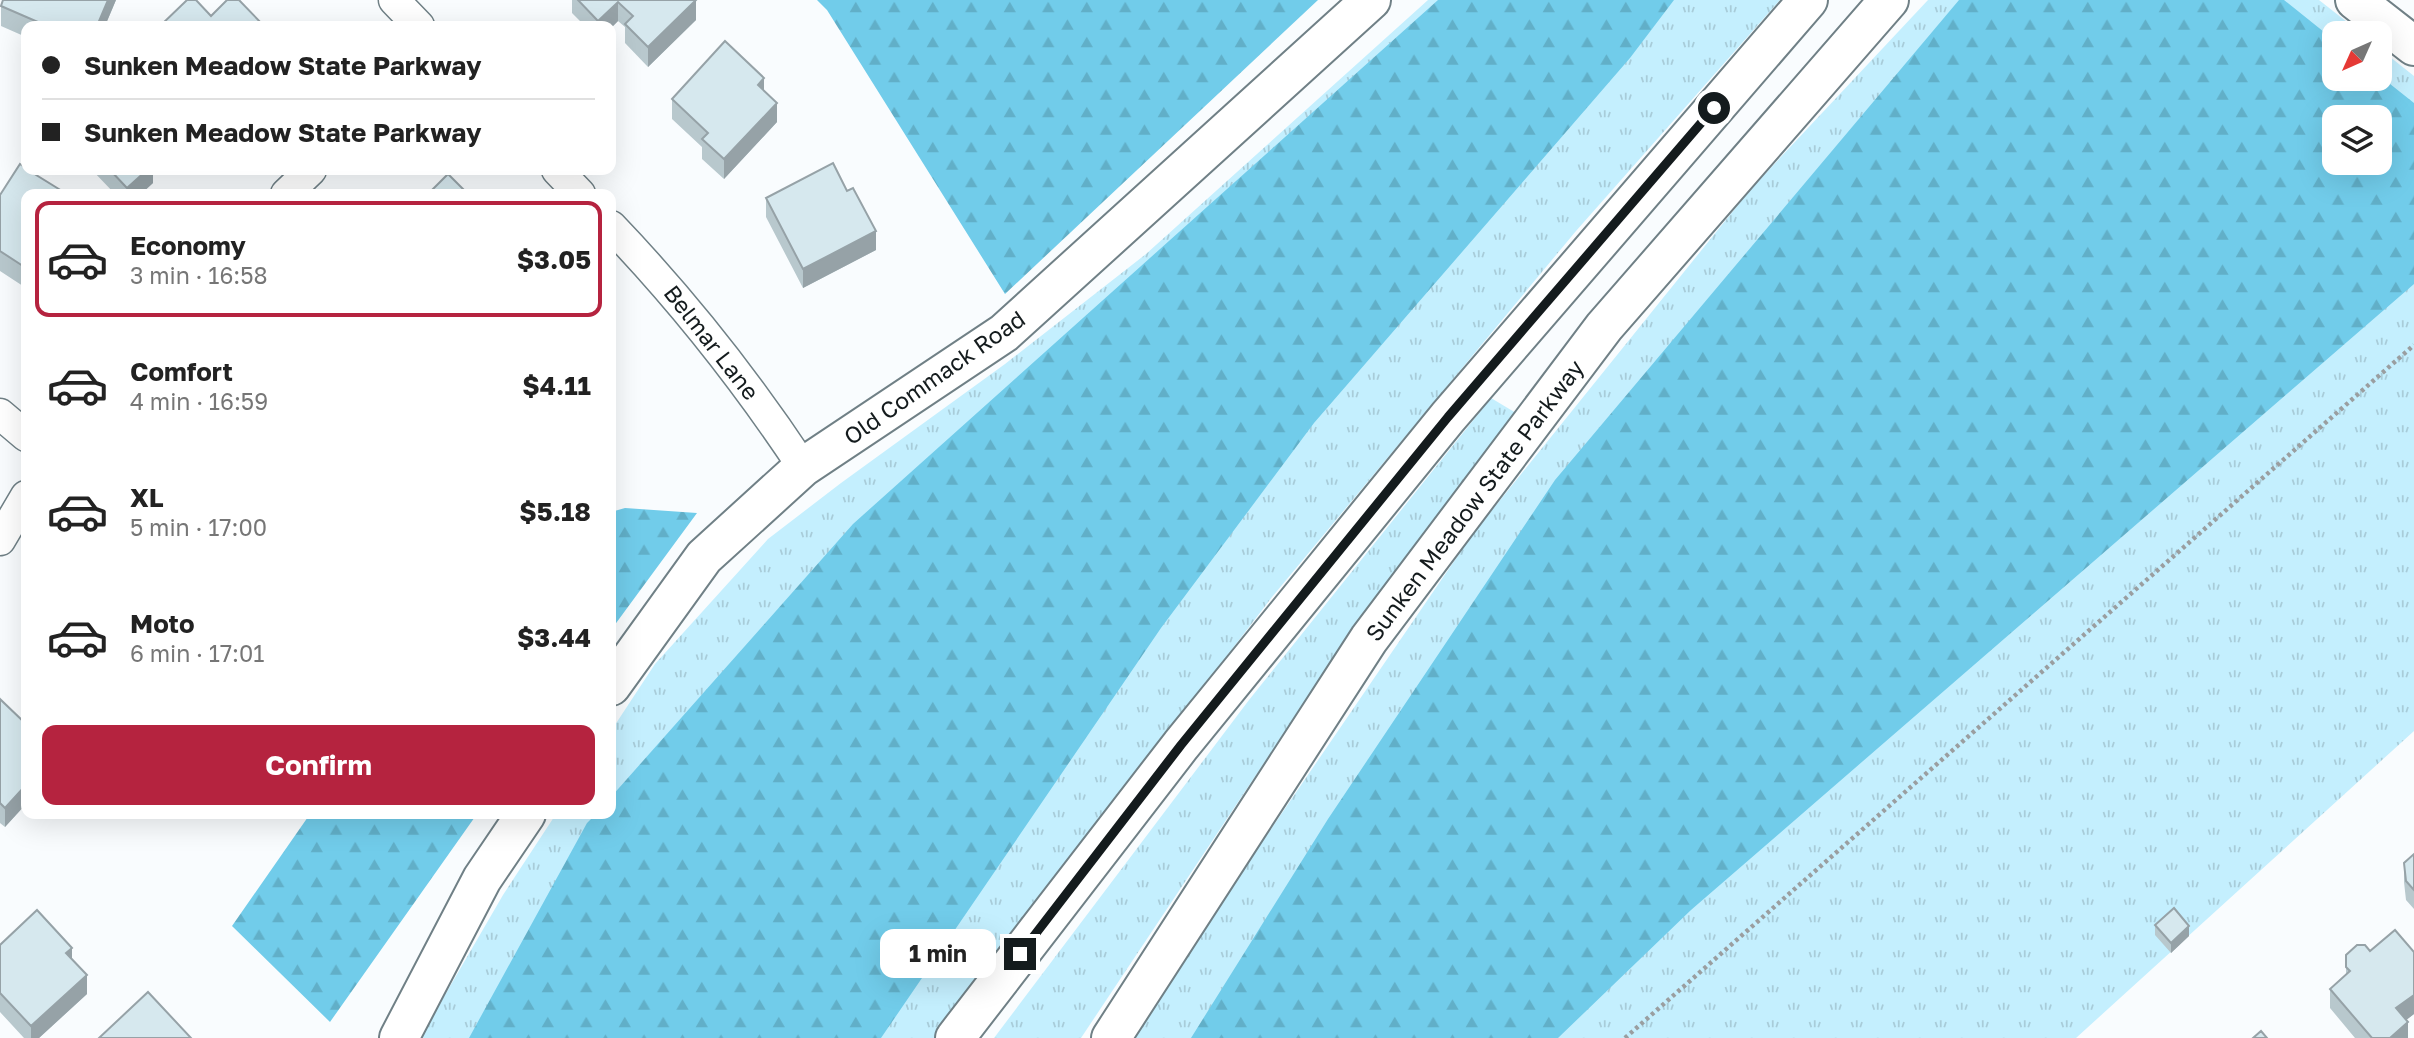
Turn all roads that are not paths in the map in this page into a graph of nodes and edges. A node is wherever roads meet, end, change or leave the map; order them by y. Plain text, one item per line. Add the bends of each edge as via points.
1 (394, 0) edge
2 (1371, 0) edge
3 (1808, 0) edge
4 (1889, 0) edge
5 (2355, 0) edge
6 (414, 21) edge
7 (2414, 46) edge
8 (306, 175) edge
9 (562, 175) edge
10 (291, 189) edge
11 (575, 189) edge
12 (616, 231) edge
13 (0, 414) edge
14 (21, 432) edge
15 (803, 467) junction
16 (21, 504) edge
17 (0, 540) edge
18 (616, 679) edge
19 (523, 819) edge
20 (399, 1038) edge
21 (955, 1038) edge
22 (1111, 1038) edge

1 - 6 street
2 - 15 main road, Old Commack Road via 1004,333
3 - 21 main road via 1448,417 1181,745
4 - 22 main road, Sunken Meadow State Parkway via 1604,327 1369,639
5 - 7 main road
8 - 10 street
9 - 11 street
12 - 15 street, Belmar Lane via 666,283 767,412
13 - 14 street
15 - 18 main road, Old Commack Road via 704,556
16 - 17 street
19 - 20 main road via 482,879

